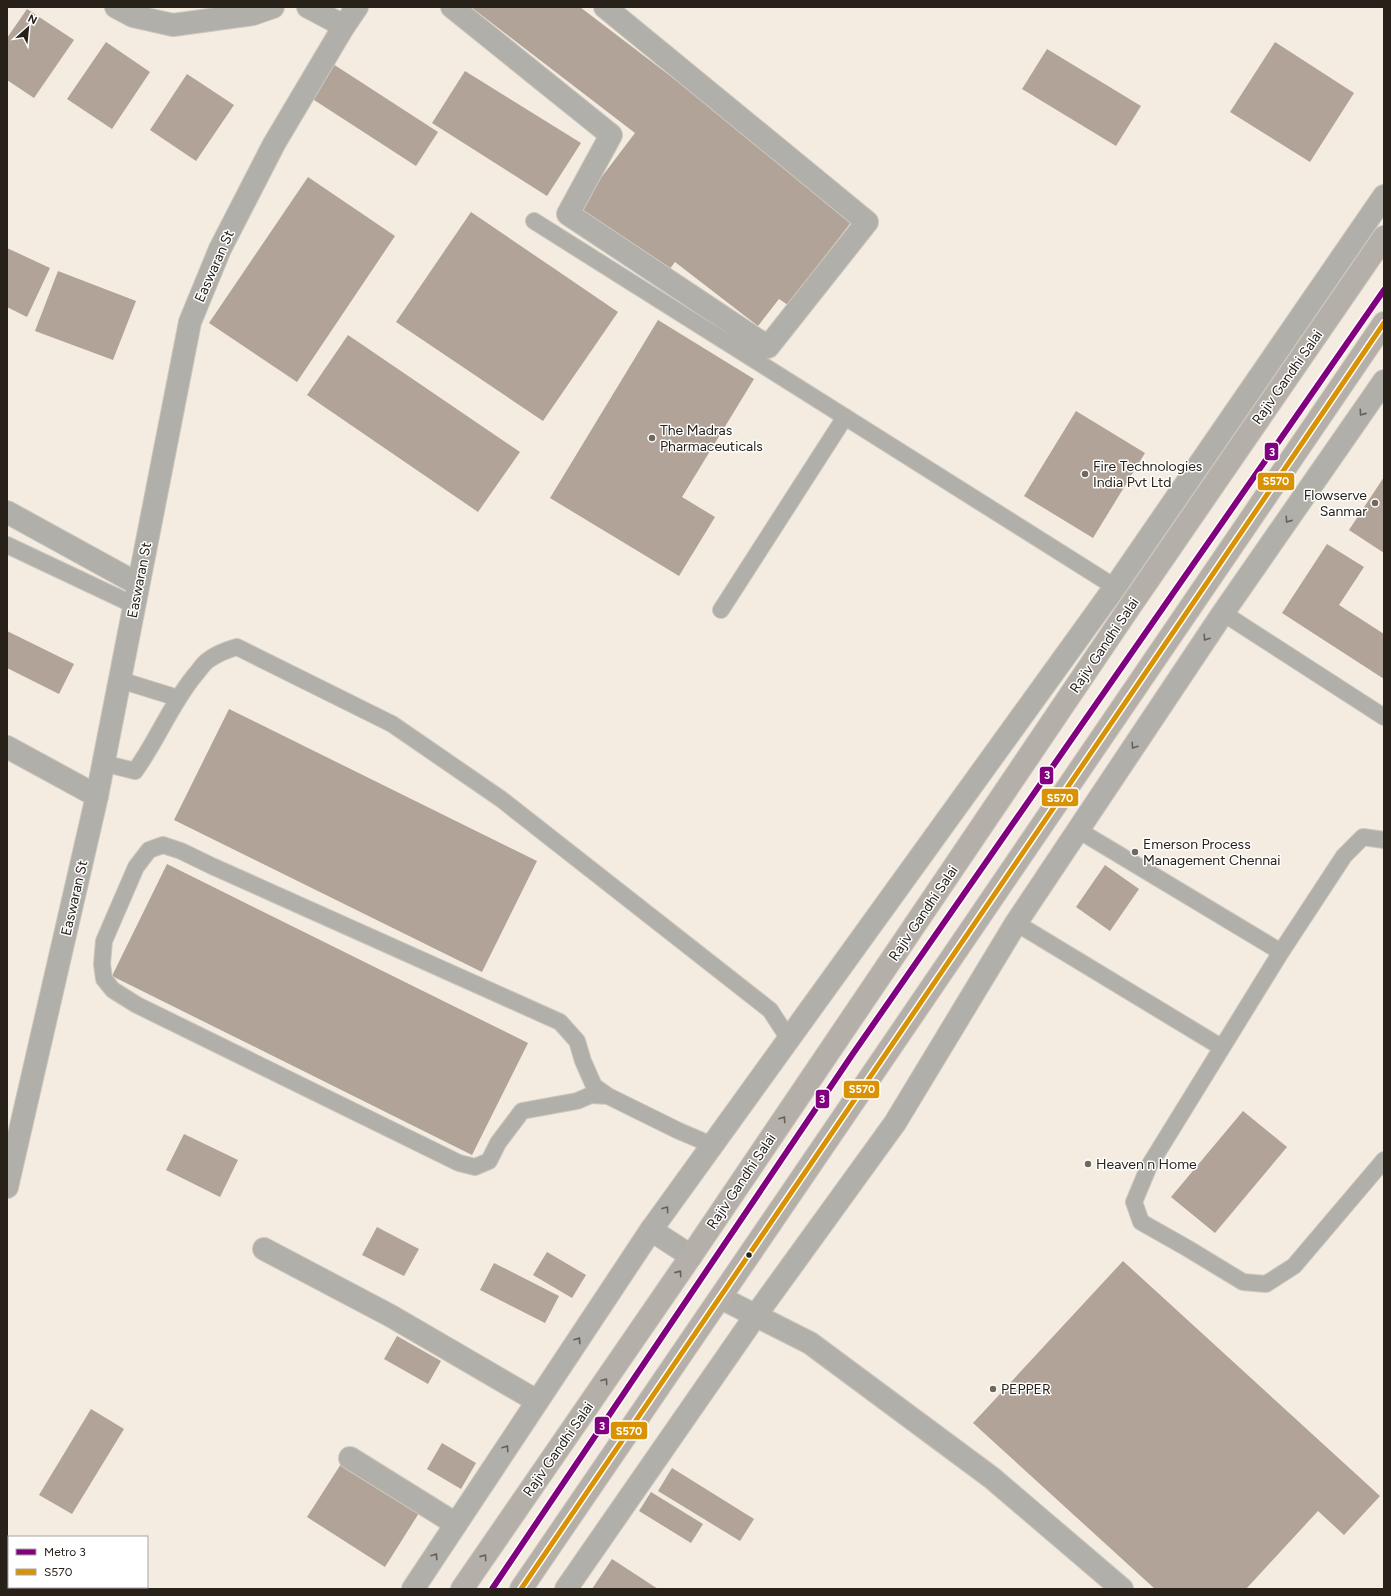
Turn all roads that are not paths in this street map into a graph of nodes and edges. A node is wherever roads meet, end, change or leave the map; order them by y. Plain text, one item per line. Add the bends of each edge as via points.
1 (116, 7) edge
2 (273, 7) edge
3 (308, 7) edge
4 (357, 7) edge
5 (452, 7) edge
6 (605, 7) edge
7 (344, 26) junction
8 (1384, 196) edge
9 (534, 221) dead end
10 (1384, 237) edge
11 (1384, 323) edge
12 (1384, 381) edge
13 (845, 417) junction
14 (7, 512) edge
15 (7, 545) edge
16 (138, 584) junction
17 (1115, 588) junction
18 (134, 605) junction
19 (720, 610) dead end
20 (1223, 613) junction
21 (120, 680) junction
22 (178, 698) junction
23 (1384, 716) edge
24 (7, 748) edge
25 (103, 763) junction
26 (97, 796) junction
27 (1078, 830) junction
28 (1384, 840) edge
29 (1016, 923) junction
30 (1281, 952) junction
31 (789, 1039) junction
32 (1222, 1047) junction
33 (608, 1096) junction
34 (712, 1145) junction
35 (1384, 1160) edge
36 (7, 1187) edge
37 (651, 1230) junction
38 (264, 1249) dead end
39 (691, 1256) junction
40 (721, 1298) junction
41 (756, 1315) junction
42 (537, 1401) junction
43 (350, 1458) dead end
44 (456, 1524) junction
45 (413, 1589) edge
46 (462, 1589) edge
47 (521, 1589) edge
48 (566, 1589) edge
49 (1122, 1589) edge

1 - 2 street via 133,16 173,25 253,14
3 - 7 street
4 - 7 street, Easwaran St
5 - 6 street via 611,135 568,214 768,347 867,222
7 - 16 street, Easwaran St via 274,144 220,249 190,322
8 - 17 street
9 - 13 lane
39 -> 10 main road, Rajiv Gandhi Salai via 1129,608
11 - 40 main road via 1160,648
12 -> 20 street
13 - 17 lane
13 - 19 lane
14 - 16 street
15 - 18 lane
16 - 18 street, Easwaran St
17 - 31 street
18 - 21 street, Easwaran St
20 - 23 lane
20 -> 27 street
21 - 22 lane
21 - 25 street, Easwaran St
22 - 25 lane via 144,760 135,771
22 - 31 lane via 207,662 222,651 237,647 392,724 502,799 770,1010
24 - 26 street
25 - 26 street, Easwaran St
26 - 36 street, Easwaran St
27 - 29 street
27 - 30 lane
28 - 30 lane via 1363,838 1344,856
29 - 32 lane
29 - 41 street via 895,1123
30 - 32 lane
31 - 34 street
32 - 35 lane via 1149,1166 1134,1202 1141,1222 1243,1282 1266,1284 1294,1266
33 - 33 lane via 594,1086 577,1041 560,1022 163,845 149,850 136,867 104,941 104,979 113,990 144,1009 459,1163 475,1167 489,1161 498,1143 522,1111 577,1102 591,1095
33 - 34 lane
37 -> 34 street
37 - 39 street
42 -> 37 street
38 - 42 street via 391,1316
46 -> 39 main road, Rajiv Gandhi Salai
40 - 41 street
40 - 47 main road
41 - 48 street
41 - 49 street via 810,1343 992,1478
44 -> 42 street
43 - 44 street
45 -> 44 street

